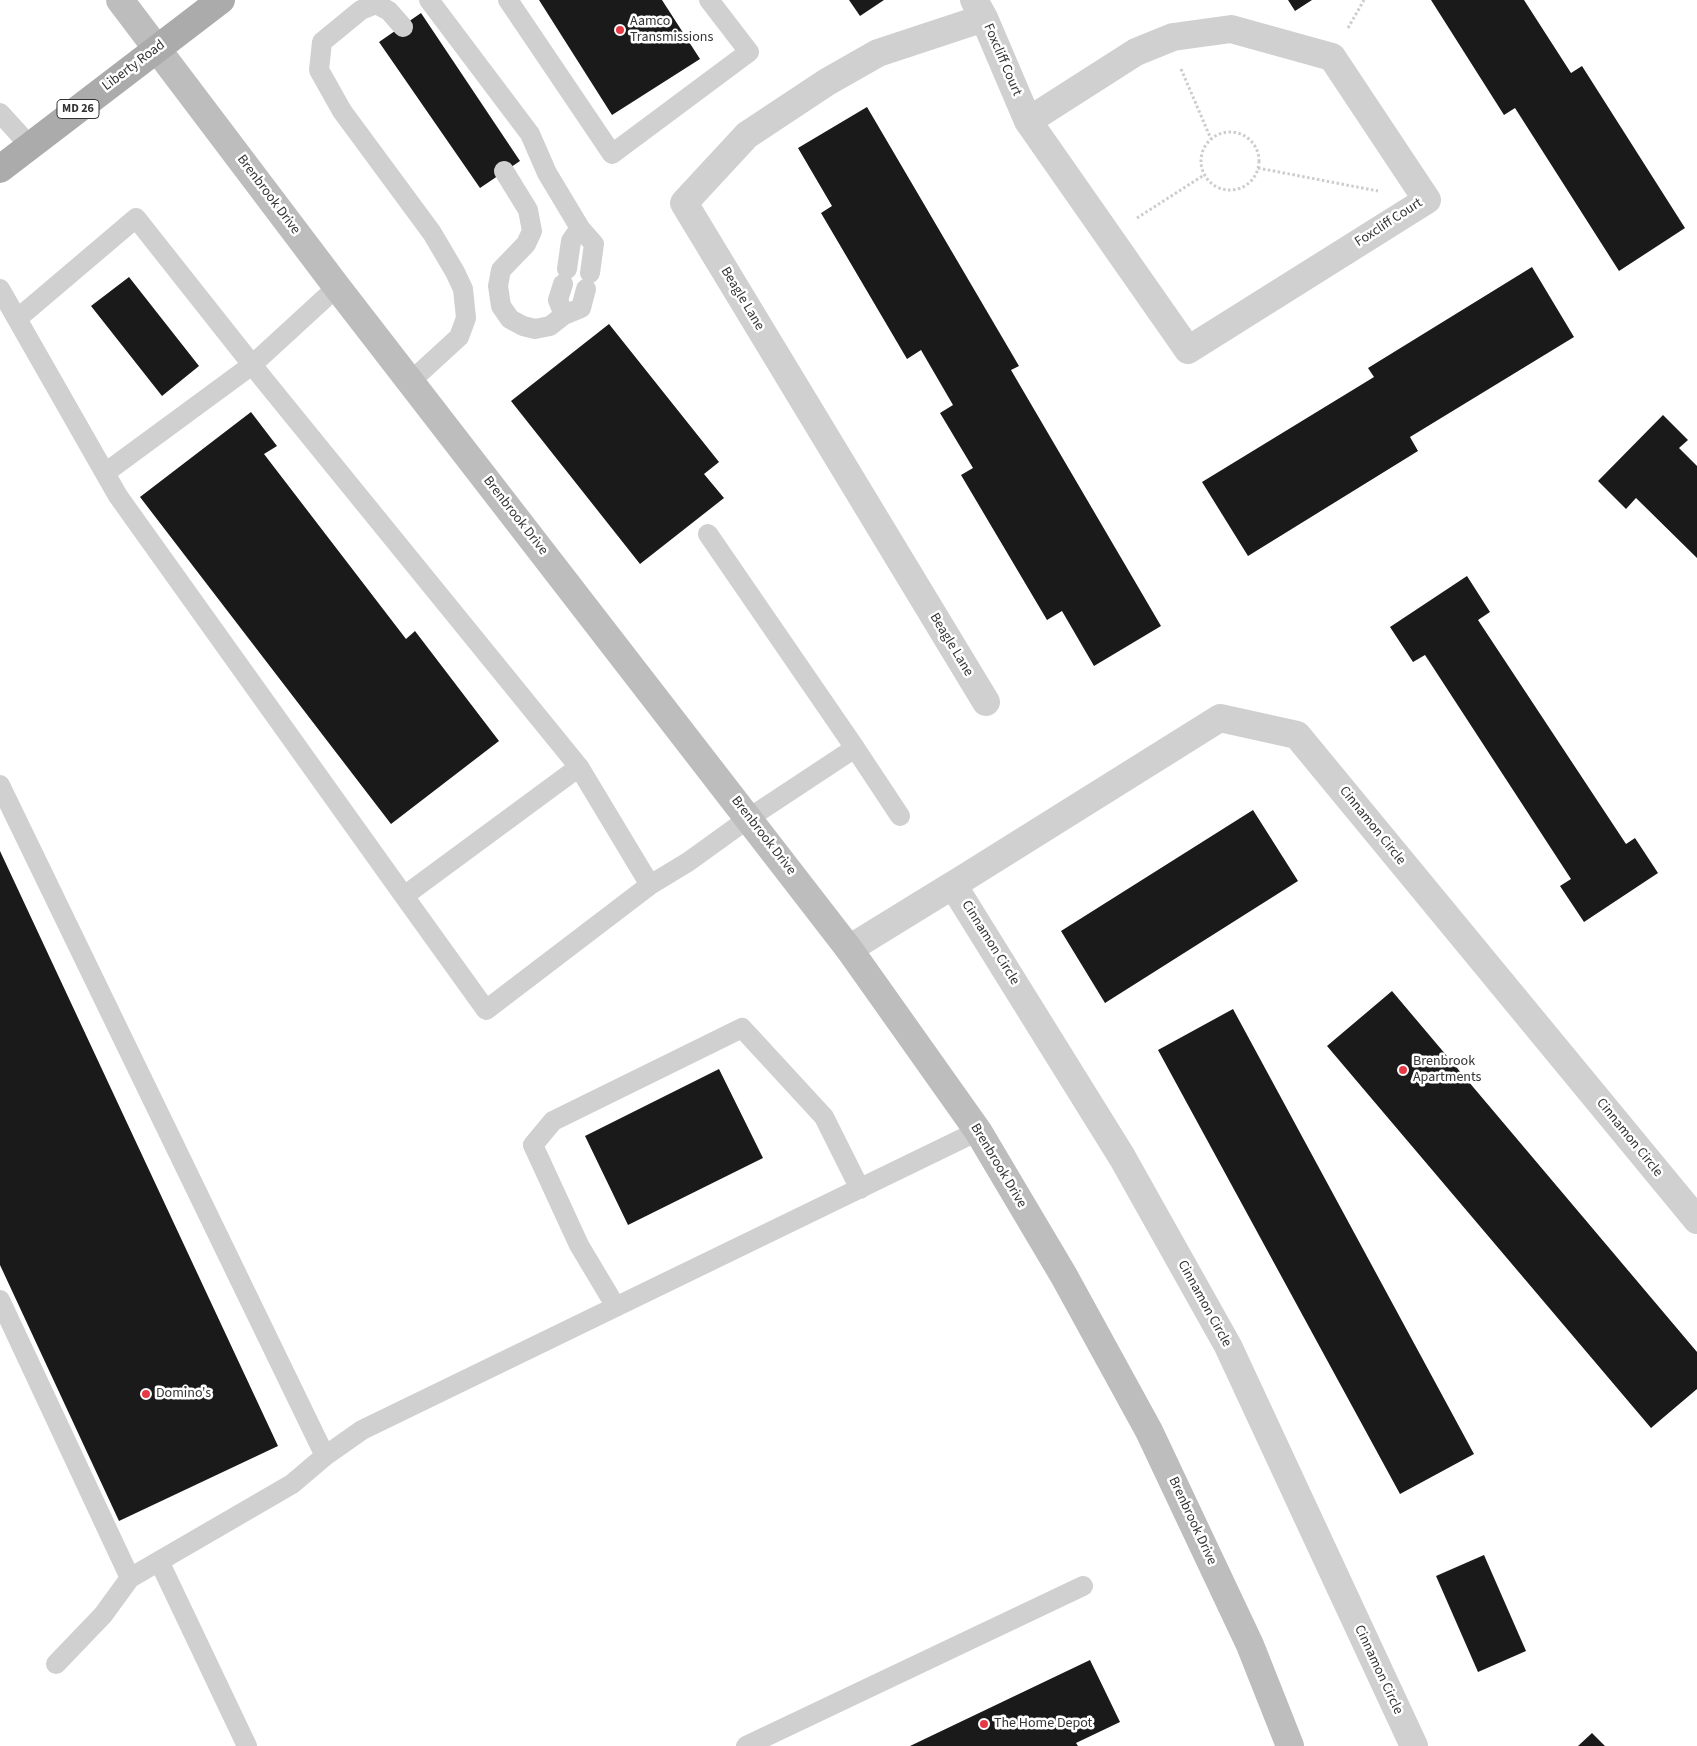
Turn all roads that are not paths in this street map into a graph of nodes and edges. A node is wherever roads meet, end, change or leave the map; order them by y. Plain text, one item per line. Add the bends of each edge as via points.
1 (120, 0) edge
2 (221, 0) edge
3 (429, 0) edge
4 (508, 0) edge
5 (709, 0) edge
6 (979, 9) edge
7 (403, 27) dead end
8 (157, 49) junction
9 (0, 113) edge
10 (1028, 120) junction
11 (30, 146) junction
12 (0, 169) edge
13 (504, 171) dead end
14 (580, 228) junction
15 (337, 287) junction
16 (0, 289) edge
17 (564, 315) junction
18 (17, 319) junction
19 (252, 365) junction
20 (411, 381) junction
21 (105, 473) junction
22 (708, 534) dead end
23 (986, 702) dead end
24 (855, 748) junction
25 (579, 768) junction
26 (0, 784) edge
27 (900, 816) dead end
28 (749, 818) junction
29 (650, 885) junction
30 (953, 885) junction
31 (404, 896) junction
32 (849, 949) junction
33 (978, 1131) junction
34 (860, 1189) junction
35 (1697, 1220) edge
36 (0, 1300) edge
37 (616, 1307) junction
38 (325, 1456) junction
39 (159, 1561) junction
40 (130, 1578) junction
41 (1083, 1586) dead end
42 (56, 1664) dead end
43 (247, 1746) edge
44 (746, 1746) edge
45 (1290, 1746) edge
46 (1414, 1746) edge

1 - 8 street, Brenbrook Drive
2 - 8 main road, Liberty Road / MD 26
3 - 14 lane via 530,134 547,173
4 - 5 lane via 612,154 748,52
6 - 10 street, Foxcliff Court
6 - 23 street, Beagle Lane via 878,53 827,82 747,135 684,203
7 - 20 lane via 389,11 376,4 361,10 322,42 319,70 342,111 432,233 463,289 466,318 459,337
8 - 11 main road, Liberty Road / MD 26
8 - 15 street, Brenbrook Drive
9 - 11 lane
10 - 10 street, Foxcliff Court via 1188,350 1428,200 1332,57 1232,29 1169,39 1136,52
11 - 12 main road, Liberty Road / MD 26
13 - 17 lane via 528,210 532,231 526,244 501,270 498,286 501,306 510,319 535,329 550,326
14 - 17 lane via 571,241 558,300
14 - 17 lane via 594,244 588,281 581,308
15 - 19 lane
15 - 20 street, Brenbrook Drive
16 - 18 lane
18 - 19 lane via 136,218
18 - 21 lane
19 - 21 lane
19 - 25 lane
20 - 28 street, Brenbrook Drive
21 - 31 lane via 118,496
22 - 24 lane
24 - 27 lane
24 - 28 lane
25 - 29 lane
25 - 31 lane
26 - 38 lane
28 - 29 lane
28 - 32 street, Brenbrook Drive
29 - 31 lane via 486,1010
30 - 32 street, Cinnamon Circle
30 - 35 street, Cinnamon Circle via 1220,718 1298,735
30 - 46 street, Cinnamon Circle via 1122,1157 1228,1346
32 - 33 street, Brenbrook Drive
33 - 34 lane
33 - 45 street, Brenbrook Drive via 1064,1276 1149,1431 1250,1645
34 - 37 lane
34 - 37 lane via 824,1117 742,1028 553,1121 533,1145 579,1244
36 - 40 lane
37 - 38 lane via 362,1430
38 - 39 lane via 292,1484
39 - 40 lane
39 - 43 lane
40 - 42 lane via 103,1615
41 - 44 lane

